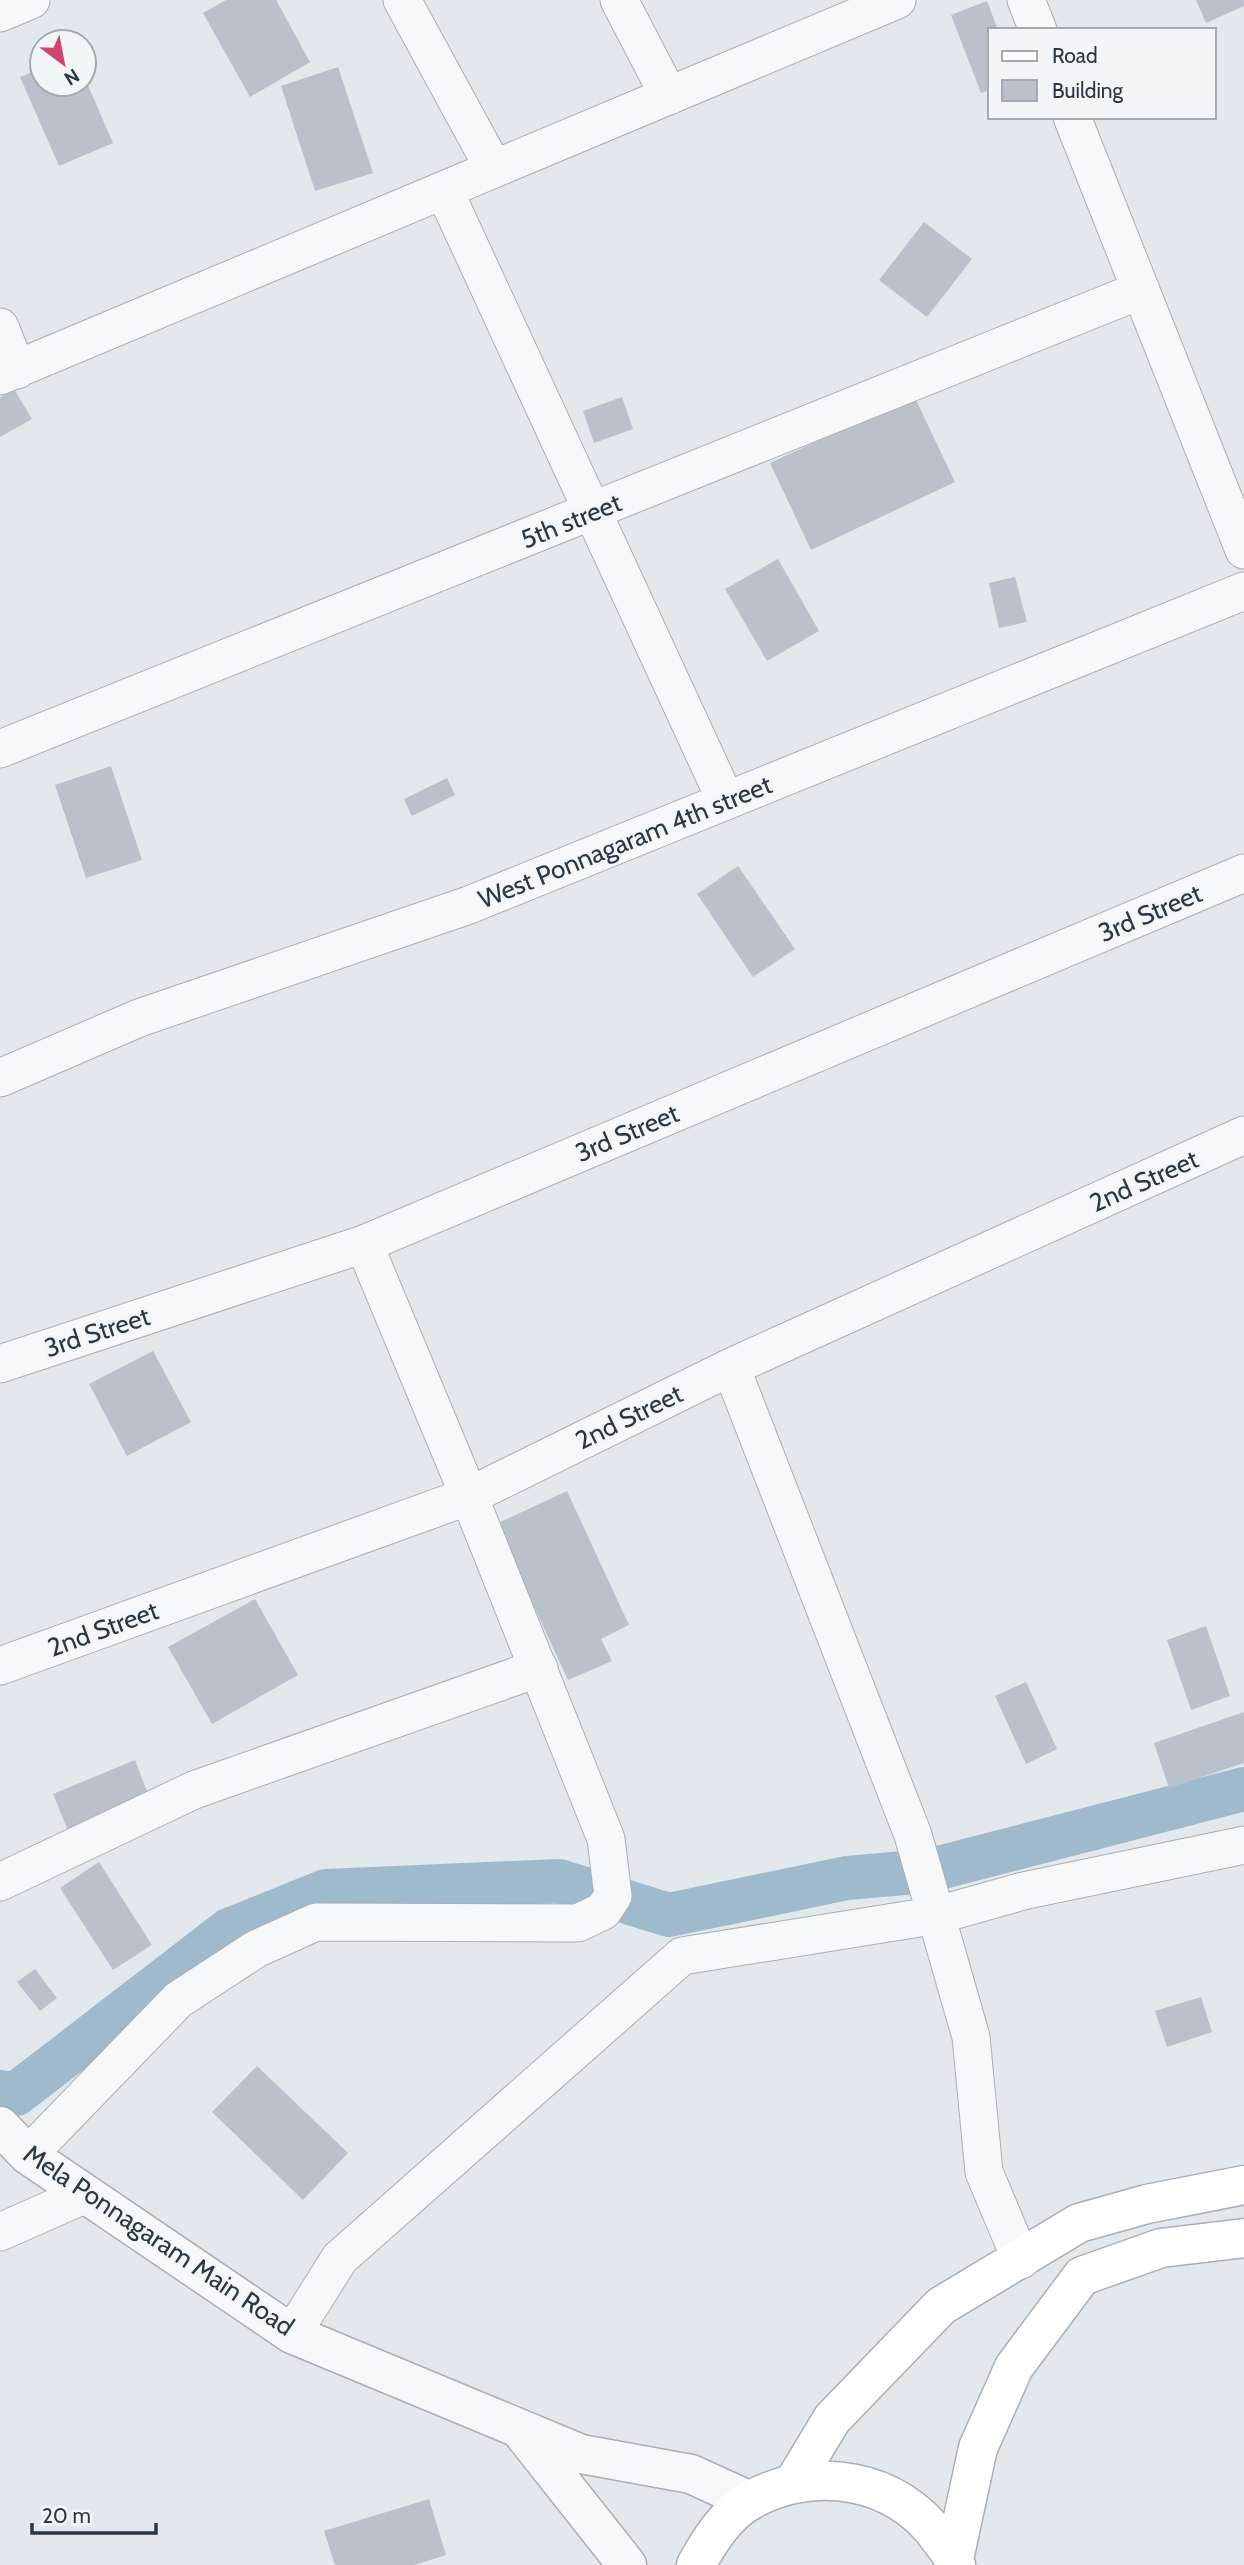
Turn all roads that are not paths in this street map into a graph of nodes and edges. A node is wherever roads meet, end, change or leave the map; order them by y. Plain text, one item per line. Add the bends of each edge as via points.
1 (31, 0) edge
2 (402, 0) edge
3 (619, 0) edge
4 (897, 0) edge
5 (1026, 0) edge
6 (0, 13) edge
7 (1037, 28) edge
8 (669, 96) junction
9 (1073, 119) edge
10 (494, 169) junction
11 (444, 190) junction
12 (1141, 290) junction
13 (0, 327) edge
14 (9, 373) edge
15 (593, 513) junction
16 (1244, 550) edge
17 (1244, 591) edge
18 (0, 749) edge
19 (726, 801) junction
20 (1244, 873) edge
21 (0, 1078) edge
22 (1244, 1135) edge
23 (364, 1244) junction
24 (0, 1364) edge
25 (731, 1367) junction
26 (469, 1496) junction
27 (0, 1666) edge
28 (539, 1668) junction
29 (1244, 1845) edge
30 (0, 1882) edge
31 (934, 1905) junction
32 (0, 2126) edge
33 (28, 2155) junction
34 (1244, 2185) edge
35 (86, 2194) junction
36 (0, 2232) edge
37 (1244, 2238) edge
38 (1021, 2260) junction
39 (292, 2334) junction
40 (518, 2427) junction
41 (794, 2482) junction
42 (750, 2501) junction
43 (956, 2562) edge
44 (627, 2565) edge
45 (696, 2565) edge

1 - 6 street
2 - 10 street
3 - 8 street
4 - 8 street
5 - 7 street
8 - 10 street
9 - 12 street
10 - 11 street
11 - 14 street
11 - 15 street
12 - 15 street, 5th street
12 - 16 street
13 - 14 street
15 - 18 street, 5th street
15 - 19 street
17 - 19 street, West Ponnagaram 4th street
19 - 21 street, West Ponnagaram 4th street via 469,905 139,1018
20 - 23 street, 3rd Street
22 - 25 street, 2nd Street
23 - 24 street, 3rd Street
23 - 26 street
25 - 26 street, 2nd Street
25 - 31 street via 913,1835
26 - 27 street, 2nd Street
26 - 28 street
28 - 30 street via 194,1790
28 - 33 street via 606,1839 608,1904 578,1923 317,1922 256,1948 178,2000
29 - 31 street
31 - 38 street via 971,2037 984,2172
31 - 39 street via 682,1956 340,2258
32 - 33 street, Mela Ponnagaram Main Road
33 - 35 street, Mela Ponnagaram Main Road
34 - 38 main road via 1079,2223
35 - 36 street
35 - 39 street, Mela Ponnagaram Main Road
37 - 43 main road via 1161,2248 1082,2276 1014,2367 978,2448
38 - 41 main road via 941,2306 832,2418
39 - 40 street, Mela Ponnagaram Main Road
40 - 42 street, Mela Ponnagaram Main Road via 582,2454 691,2474
40 - 44 street
41 - 42 main road
41 - 43 main road via 842,2480 888,2493 927,2521
42 - 45 main road via 714,2533

